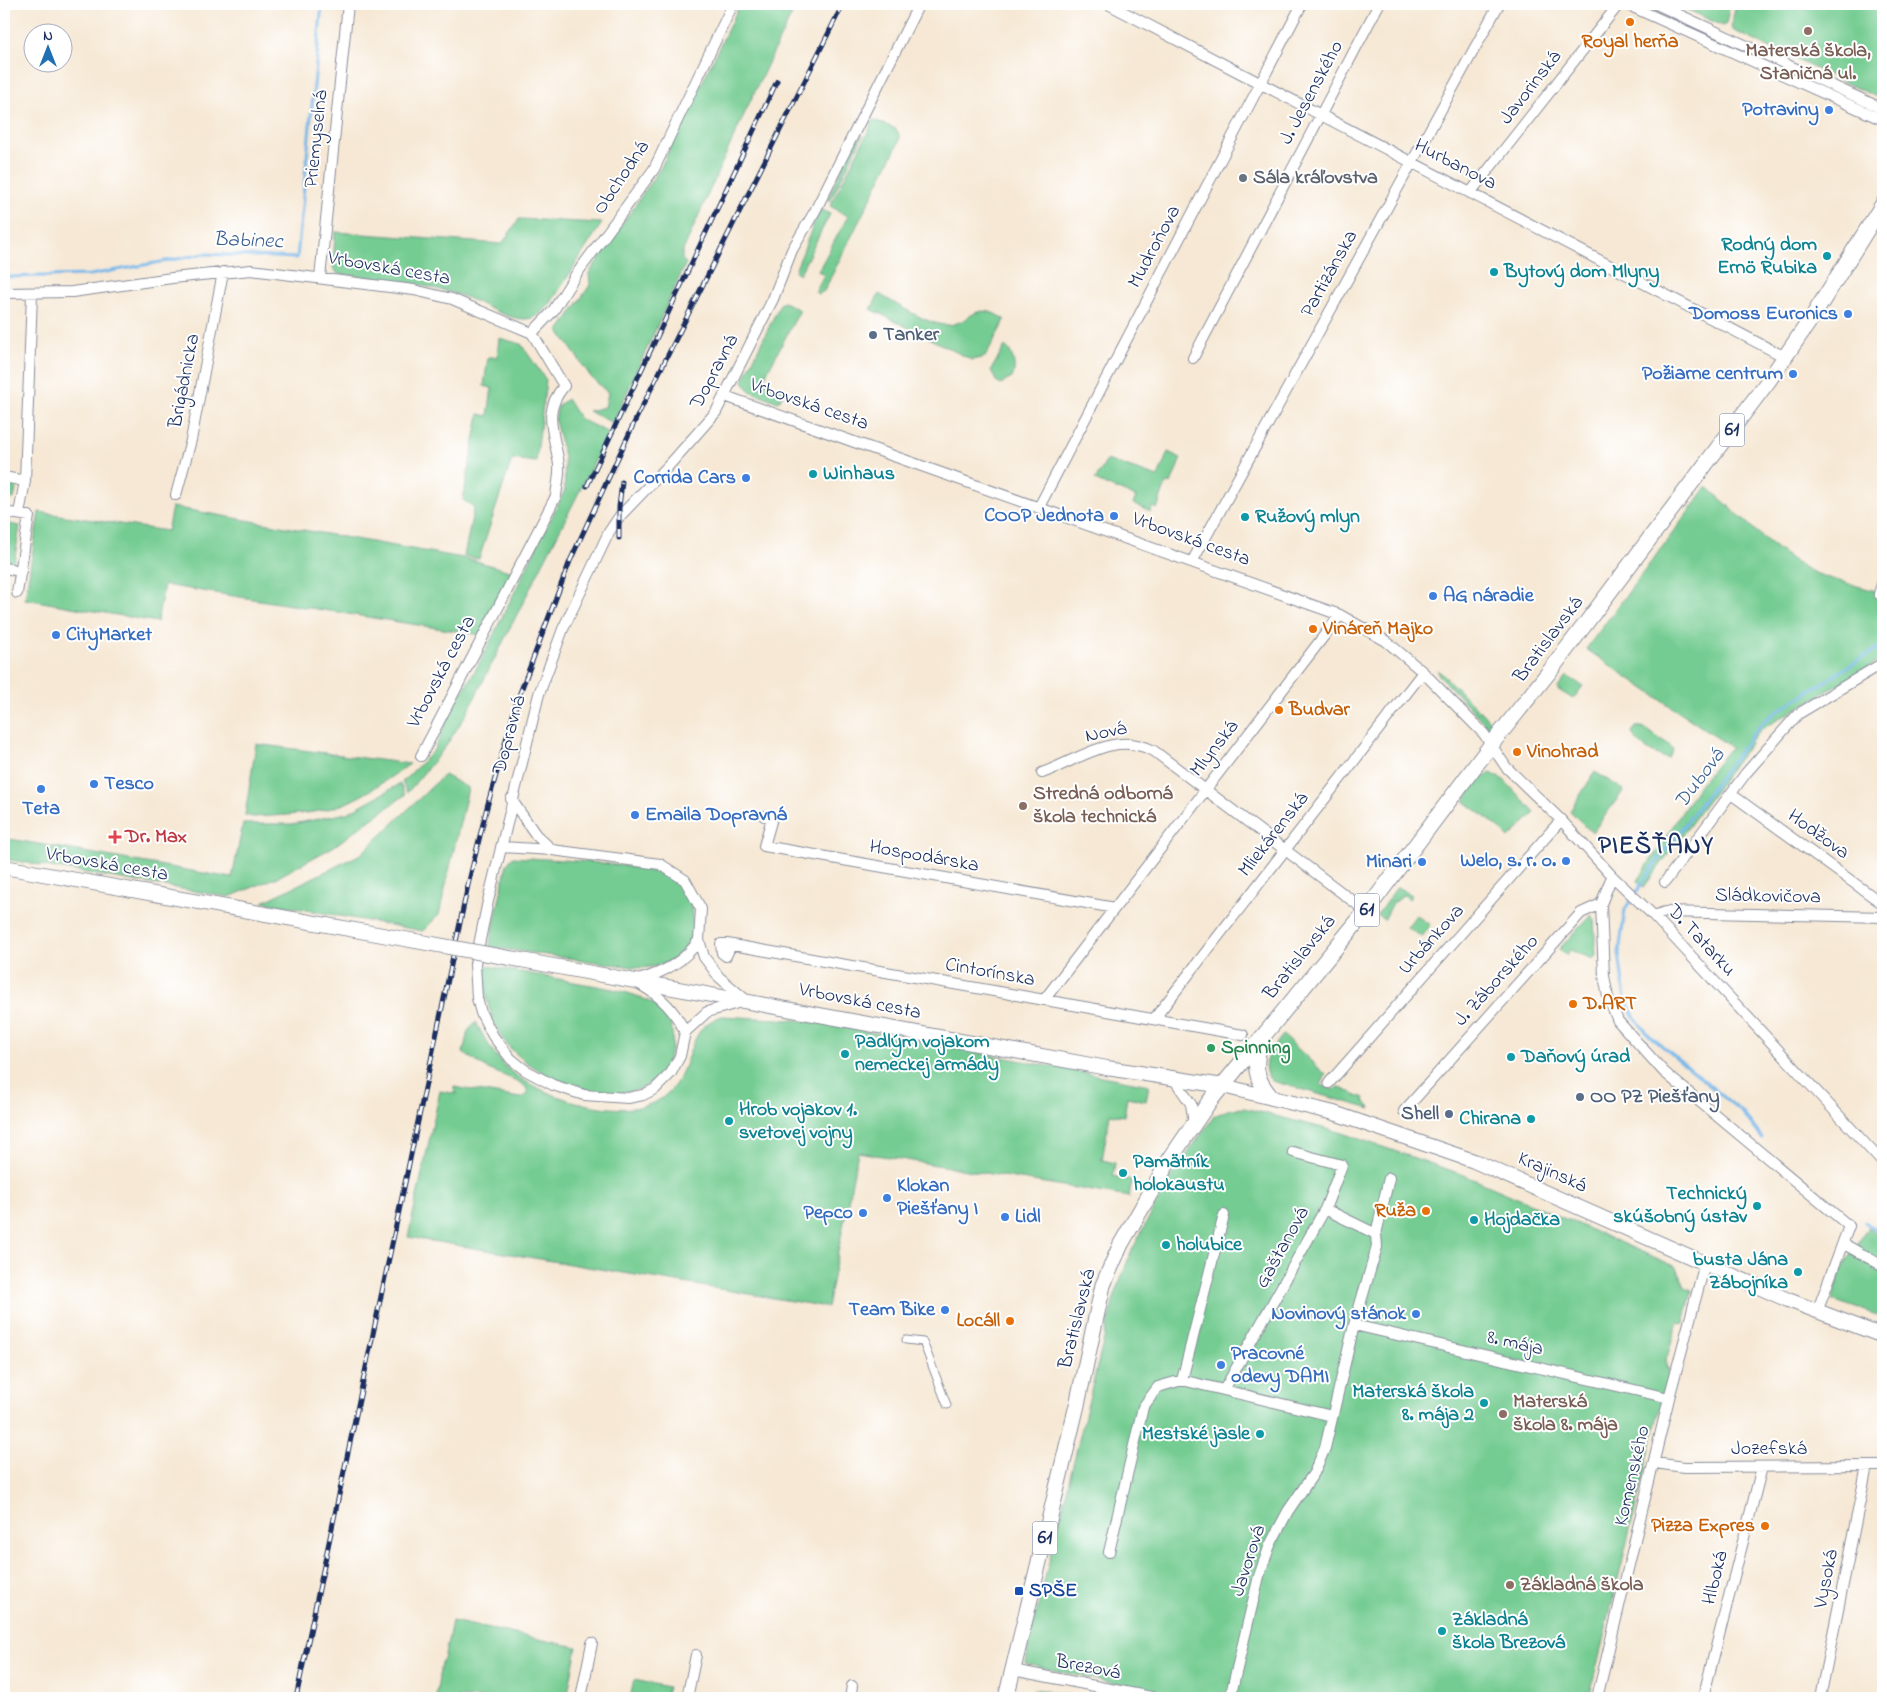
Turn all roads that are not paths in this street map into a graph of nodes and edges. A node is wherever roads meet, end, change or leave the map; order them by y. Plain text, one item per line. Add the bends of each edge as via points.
1 (348, 4) edge
2 (734, 4) edge
3 (919, 4) edge
4 (1108, 4) edge
5 (1302, 4) edge
6 (1379, 4) edge
7 (1499, 4) edge
8 (1619, 4) edge
9 (1626, 4) edge
10 (1656, 4) edge
11 (1261, 84) junction
12 (1883, 109) edge
13 (1320, 116) junction
14 (1883, 120) edge
15 (1412, 163) junction
16 (1470, 194) junction
17 (1883, 204) edge
18 (224, 272) junction
19 (320, 278) junction
20 (4, 293) edge
21 (32, 294) junction
22 (532, 333) junction
23 (1785, 357) junction
24 (1193, 358) dead end
25 (725, 396) junction
26 (4, 477) edge
27 (25, 481) junction
28 (176, 495) dead end
29 (1039, 507) junction
30 (4, 512) edge
31 (19, 514) junction
32 (1192, 562) junction
33 (4, 568) edge
34 (21, 571) junction
35 (1883, 581) edge
36 (17, 593) dead end
37 (1879, 594) dead end
38 (1340, 615) junction
39 (1883, 663) edge
40 (1423, 672) junction
41 (1491, 745) junction
42 (421, 756) dead end
43 (1042, 773) dead end
44 (1205, 790) junction
45 (1732, 794) junction
46 (511, 799) junction
47 (764, 816) dead end
48 (1561, 820) junction
49 (501, 847) junction
50 (1284, 849) junction
51 (552, 850) junction
52 (4, 867) edge
53 (1612, 876) junction
54 (1665, 882) dead end
55 (1601, 904) junction
56 (1883, 904) edge
57 (1115, 908) junction
58 (1366, 911) junction
59 (1650, 912) junction
60 (1883, 917) edge
61 (699, 940) junction
62 (731, 945) dead end
63 (634, 981) junction
64 (1044, 1000) junction
65 (746, 1001) junction
66 (1154, 1019) junction
67 (685, 1032) junction
68 (1244, 1036) dead end
69 (1261, 1039) junction
70 (1174, 1079) junction
71 (1329, 1083) dead end
72 (1223, 1086) junction
73 (1271, 1097) junction
74 (1404, 1111) dead end
75 (1194, 1124) junction
76 (1293, 1152) dead end
77 (1883, 1163) edge
78 (1389, 1178) dead end
79 (1325, 1209) junction
80 (1224, 1215) dead end
81 (1376, 1234) junction
82 (1844, 1244) junction
83 (1705, 1263) junction
84 (1883, 1266) edge
85 (1817, 1312) junction
86 (1354, 1324) junction
87 (1883, 1336) edge
88 (906, 1340) dead end
89 (1182, 1380) junction
90 (1224, 1390) junction
91 (1669, 1398) junction
92 (947, 1405) dead end
93 (1332, 1416) junction
94 (1655, 1463) junction
95 (1867, 1466) junction
96 (1883, 1466) edge
97 (1762, 1467) junction
98 (1109, 1552) dead end
99 (592, 1642) dead end
100 (696, 1655) dead end
101 (1013, 1670) junction
102 (852, 1686) dead end
103 (581, 1698) edge
104 (687, 1698) edge
105 (850, 1698) edge
106 (1006, 1698) edge
107 (1156, 1698) edge
108 (1230, 1698) edge
109 (1597, 1698) edge
110 (1703, 1698) edge
111 (1820, 1698) edge

1 - 19 street, Priemyselná
2 - 22 street, Obchodná via 654,169 553,311
3 - 25 street, Dopravná via 832,179 792,250 773,299
4 - 11 street, Hurbanova
5 - 11 street, Mudroňova
6 - 13 street, J. Jesenského
7 - 15 street, Partizánska
8 - 16 street, Javorinská
9 - 14 street
10 - 12 street
11 - 13 street, Hurbanova
11 - 29 street, Mudroňova
13 - 15 street, Hurbanova
13 - 24 street, J. Jesenského
15 - 16 street, Hurbanova
15 - 32 street, Partizánska
16 - 23 street, Hurbanova
17 - 23 main road, Bratislavská / 61
18 - 19 street, Vrbovská cesta via 251,270
18 - 21 street, Vrbovská cesta via 72,292
18 - 28 street, Brigádnicka via 191,440
19 - 22 street, Vrbovská cesta via 405,288 452,299
20 - 21 street, Vrbovská cesta
21 - 27 street
22 - 42 street, Vrbovská cesta via 564,386 555,396 550,415 559,467 556,496
23 - 41 main road, Bratislavská / 61
25 - 29 street, Vrbovská cesta
25 - 46 street, Dopravná via 704,427 619,517 609,532 563,629 539,694
26 - 27 street
27 - 31 street
29 - 32 street, Vrbovská cesta
30 - 31 street
31 - 34 street via 29,516
32 - 38 street, Vrbovská cesta
33 - 34 street
34 - 36 street
35 - 37 street
38 - 40 street, Vrbovská cesta via 1386,641
38 - 44 street, Mlynská
39 - 45 street via 1798,714 1776,736
40 - 41 street, Vrbovská cesta
40 - 50 street, Mliekárenská
41 - 48 street, D. Tatarku via 1506,767
41 - 58 main road, Bratislavská / 61
43 - 44 street, Nová via 1105,747 1140,744
44 - 50 street, Nová
44 - 57 street, Mlynská
45 - 54 street
45 - 56 street, Hodžova
46 - 49 street, Dopravná
46 - 51 street, Dopravná via 536,835
47 - 57 street, Hospodárska via 772,818 764,846
48 - 53 street, D. Tatarku
48 - 71 street, Urbánkova
49 - 51 street
49 - 67 street, Dopravná via 479,940 474,983 481,1013 493,1036 511,1059 540,1080 563,1089 594,1096 628,1098 655,1089 671,1073 680,1056
50 - 58 street, Nová
50 - 66 street, Mliekárenská
51 - 61 street via 660,864 685,880 701,909
52 - 63 main road, Vrbovská cesta, bridge
53 - 55 street
53 - 59 street, D. Tatarku
55 - 74 street, J. Záborského via 1581,913
55 - 82 street via 1604,976 1618,1021 1664,1072 1849,1226
57 - 64 street, Mlynská
58 - 69 main road, Bratislavská / 61
59 - 60 street, Sládkovičova
59 - 77 street, D. Tatarku
61 - 63 street via 673,966
61 - 65 street via 706,961
62 - 64 street, Cintorínska
63 - 65 main road, Vrbovská cesta
63 - 67 street via 655,993 676,1015
64 - 66 street, Cintorínska
65 - 67 street via 707,1012
65 - 70 main road, Vrbovská cesta
66 - 68 street, Cintorínska
69 - 72 main road, Bratislavská / 61
69 - 73 main road via 1255,1067 1261,1086
70 - 72 main road, Vrbovská cesta
70 - 75 street via 1191,1104
72 - 73 main road, Krajinská
72 - 75 main road, Bratislavská / 61
73 - 83 main road, Krajinská via 1367,1124 1474,1161
75 - 101 main road, Bratislavská / 61 via 1170,1159 1103,1285
76 - 79 street, Gaštanová via 1342,1165
78 - 81 street, Javorová
79 - 81 street
79 - 90 street, Gaštanová
80 - 89 street
81 - 86 street, Javorová via 1377,1247
82 - 84 street
82 - 85 street
83 - 85 main road, Krajinská
83 - 91 street, Komenského
85 - 87 main road, Krajinská
86 - 91 street, 8. mája
86 - 93 street, Javorová
88 - 92 street via 923,1342
89 - 90 street
89 - 98 street via 1158,1387 1143,1407
90 - 93 street
91 - 94 street, Komenského
93 - 108 street, Javorová via 1325,1448 1314,1472 1288,1510 1270,1545
94 - 97 street, Jozefská via 1684,1467
94 - 109 street, Komenského
95 - 96 street, Jozefská
95 - 97 street, Jozefská
95 - 111 street, Vysoká
97 - 110 street, Hlboká
99 - 103 street
100 - 104 street
101 - 106 main road, Bratislavská / 61
101 - 107 street, Brezová
102 - 105 street

